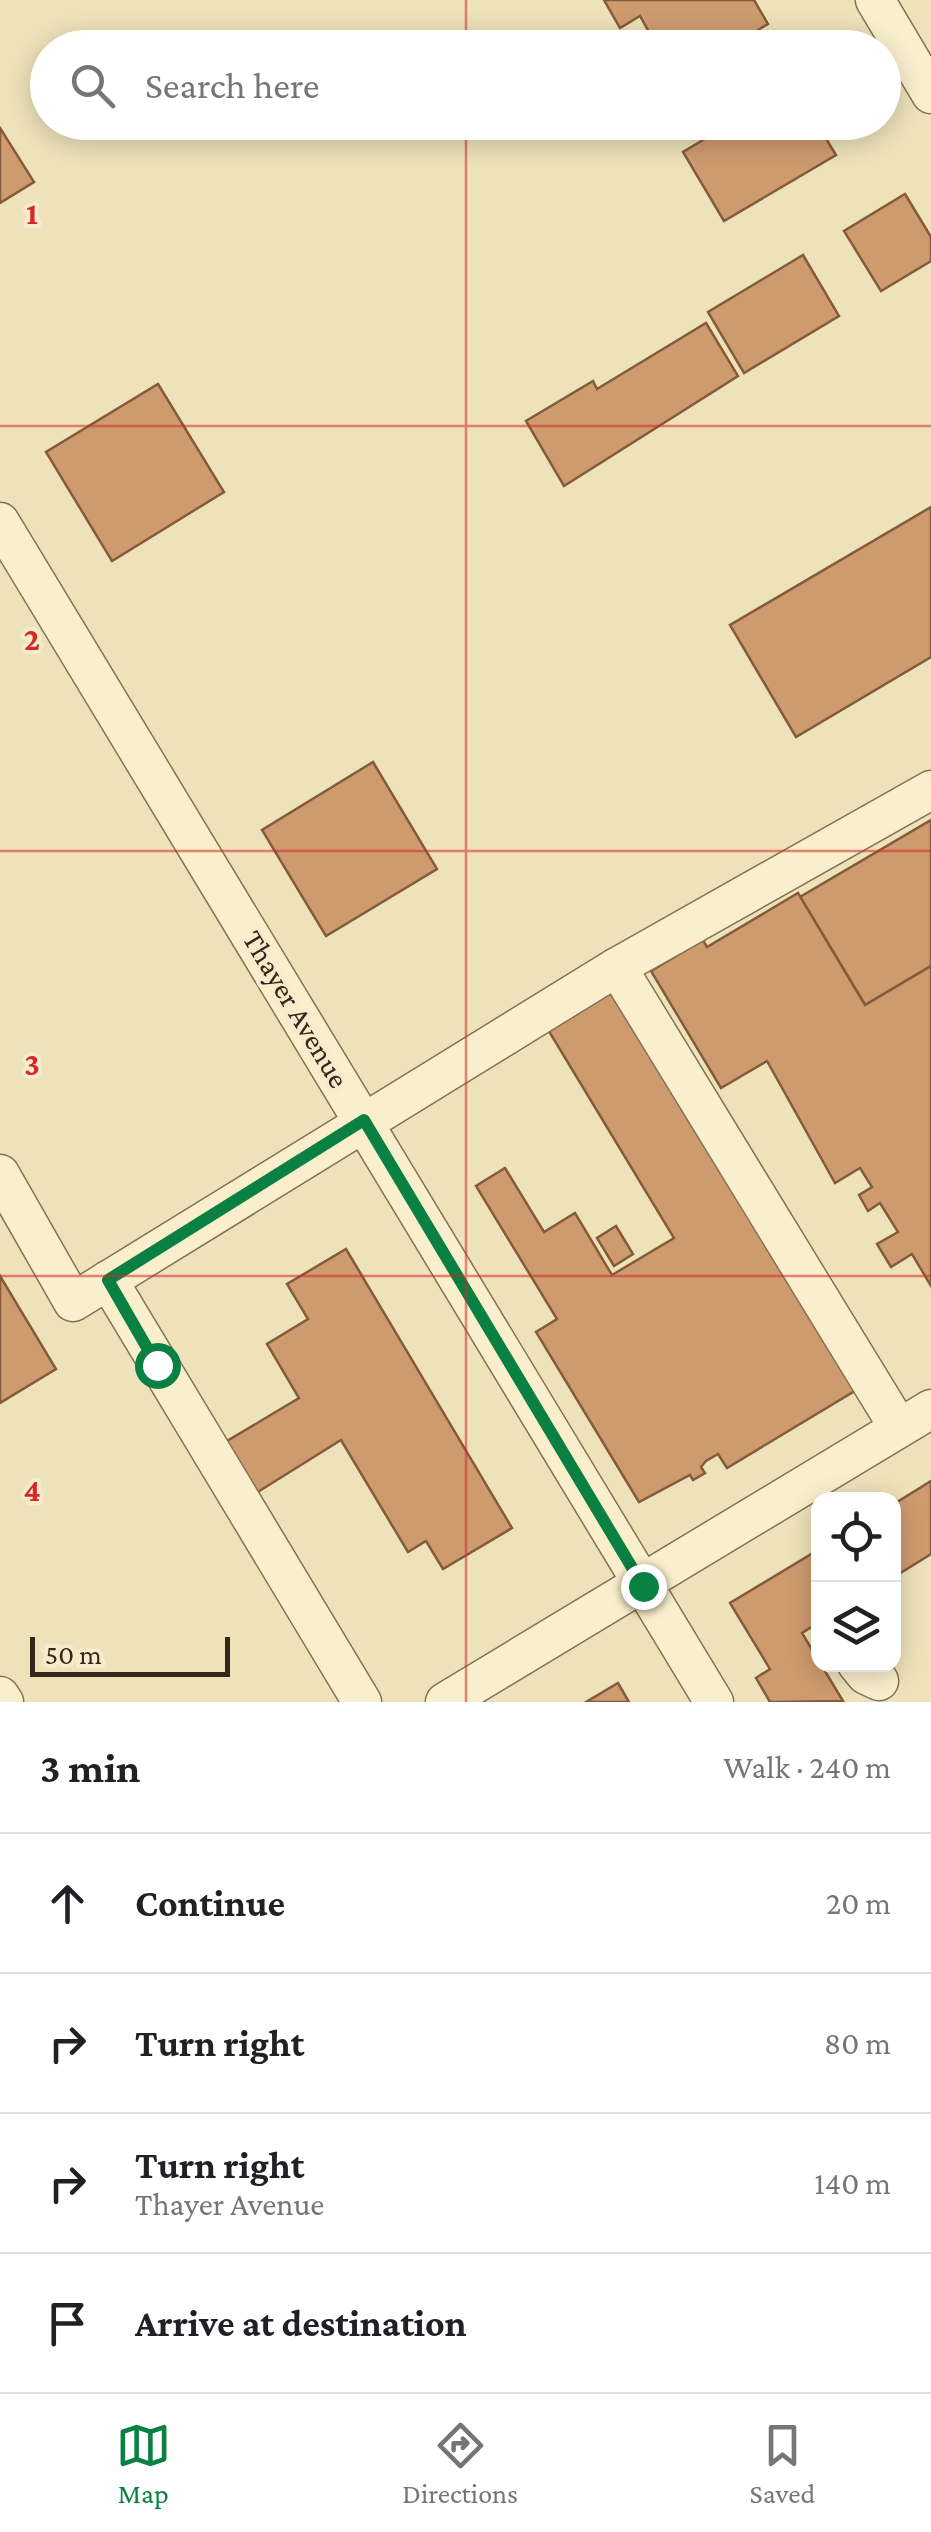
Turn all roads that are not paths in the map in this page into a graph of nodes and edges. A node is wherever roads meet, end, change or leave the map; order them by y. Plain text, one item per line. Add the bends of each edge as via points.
1 (875, 0) edge
2 (893, 30) edge
3 (901, 44) edge
4 (931, 94) edge
5 (0, 522) edge
6 (15, 576) edge
7 (931, 790) edge
8 (617, 967) junction
9 (364, 1120) junction
10 (0, 1174) edge
11 (108, 1280) junction
12 (915, 1419) edge
13 (643, 1586) junction
14 (0, 1696) edge
15 (4, 1702) edge
16 (362, 1702) edge
17 (445, 1702) edge
18 (714, 1702) edge

1 - 2 street
3 - 4 street
5 - 6 street, Thayer Avenue
6 - 9 street, Thayer Avenue
7 - 8 street
8 - 9 street
8 - 12 street
9 - 11 street
9 - 13 street, Thayer Avenue
10 - 11 street via 73,1302
11 - 16 street
12 - 13 street
13 - 17 street
13 - 18 street, Thayer Avenue
14 - 15 street

